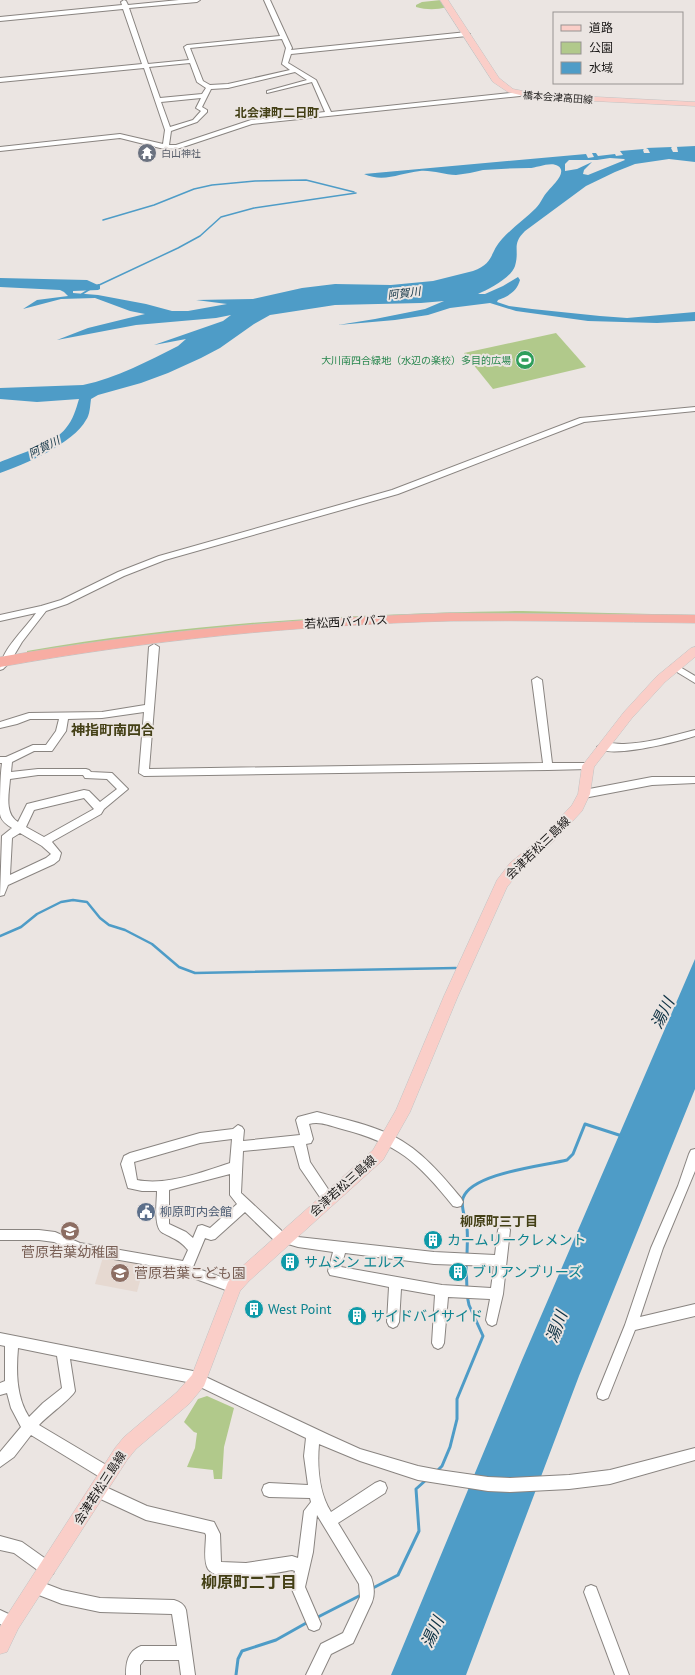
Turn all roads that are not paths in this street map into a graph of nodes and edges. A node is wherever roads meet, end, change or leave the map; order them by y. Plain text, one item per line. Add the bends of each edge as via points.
1 (124, 0) edge
2 (197, 0) edge
3 (267, 0) edge
4 (444, 0) edge
5 (126, 7) junction
6 (0, 19) edge
7 (467, 34) junction
8 (284, 37) junction
9 (289, 52) junction
10 (192, 61) junction
11 (146, 66) junction
12 (297, 70) junction
13 (0, 80) edge
14 (313, 80) junction
15 (210, 87) junction
16 (269, 92) dead end
17 (520, 94) junction
18 (204, 96) junction
19 (158, 100) junction
20 (695, 104) edge
21 (329, 114) junction
22 (168, 130) junction
23 (166, 147) junction
24 (0, 149) edge
25 (695, 409) edge
26 (43, 609) junction
27 (695, 612) edge
28 (0, 618) edge
29 (695, 619) edge
30 (154, 647) dead end
31 (695, 651) edge
32 (4, 659) edge
33 (675, 667) junction
34 (537, 680) dead end
35 (695, 680) edge
36 (149, 708) junction
37 (64, 716) junction
38 (0, 724) edge
39 (695, 733) edge
40 (602, 747) junction
41 (3, 760) edge
42 (588, 766) junction
43 (548, 767) junction
44 (5, 776) junction
45 (695, 780) edge
46 (584, 794) junction
47 (100, 806) junction
48 (4, 822) edge
49 (20, 828) junction
50 (46, 842) junction
51 (5, 882) junction
52 (0, 892) edge
53 (300, 1140) junction
54 (388, 1140) junction
55 (237, 1147) junction
56 (695, 1154) edge
57 (236, 1167) junction
58 (164, 1185) junction
59 (328, 1199) junction
60 (457, 1202) dead end
61 (245, 1204) junction
62 (504, 1230) dead end
63 (0, 1235) edge
64 (284, 1240) junction
65 (340, 1247) junction
66 (194, 1249) junction
67 (501, 1261) junction
68 (186, 1269) junction
69 (395, 1283) junction
70 (234, 1287) junction
71 (442, 1291) junction
72 (498, 1294) junction
73 (695, 1310) edge
74 (492, 1320) dead end
75 (393, 1322) dead end
76 (631, 1325) junction
77 (6, 1340) edge
78 (438, 1343) dead end
79 (62, 1352) junction
80 (198, 1380) junction
81 (6, 1387) edge
82 (603, 1394) dead end
83 (29, 1427) junction
84 (313, 1435) junction
85 (695, 1454) edge
86 (0, 1460) edge
87 (108, 1474) junction
88 (380, 1488) dead end
89 (97, 1490) junction
90 (269, 1490) dead end
91 (317, 1498) junction
92 (329, 1521) junction
93 (0, 1543) edge
94 (302, 1567) junction
95 (48, 1569) junction
96 (36, 1587) junction
97 (591, 1592) dead end
98 (6, 1620) edge
99 (312, 1620) dead end
100 (0, 1645) edge
101 (185, 1653) junction
102 (133, 1675) edge
103 (188, 1675) edge
104 (313, 1675) edge
105 (622, 1675) edge

1 - 5 street
2 - 5 street
3 - 8 street
4 - 7 main road, 橋本会津高田線
5 - 6 street
5 - 11 street
7 - 9 street
7 - 17 main road, 橋本会津高田線 via 496,80 504,88
8 - 9 street
8 - 10 street via 187,47
9 - 12 street via 285,64
10 - 11 street
10 - 15 street via 200,82
11 - 13 street
11 - 19 street
12 - 14 street
12 - 15 street via 228,86
14 - 16 street
14 - 21 street
15 - 18 street
17 - 20 main road, 橋本会津高田線
17 - 21 street
18 - 19 street
18 - 22 street via 199,108 205,110 199,119
19 - 22 street
21 - 23 street via 243,124 180,147
22 - 23 street
23 - 24 street via 120,136
25 - 26 street via 577,422 395,492 155,561
26 - 28 street
26 - 32 street
27 - 32 highway, 若松西バイパス via 475,611 333,616 79,642
29 - 32 highway, 若松西バイパス via 520,616 309,624 164,638
30 - 36 street
31 - 33 main road, 会津若松三島線
33 - 35 street
33 - 40 main road, 会津若松三島線 via 644,697
34 - 43 street
36 - 37 street
36 - 43 street via 144,773
37 - 38 street via 29,716
37 - 41 street via 61,731 49,749 33,748
39 - 40 street via 642,746
40 - 42 main road, 会津若松三島線
41 - 44 street
42 - 43 street
42 - 46 main road, 会津若松三島線
44 - 47 street via 56,771 86,772 88,776 94,777 109,775 123,789
44 - 48 street
45 - 46 street via 652,781
46 - 54 main road, 会津若松三島線 via 569,818 515,868 502,884 434,1035 411,1095
47 - 49 street via 84,794 30,807
47 - 50 street via 98,811
48 - 49 street
49 - 50 street
49 - 51 street via 7,836
50 - 51 street via 56,853 55,857
51 - 52 street
53 - 54 street via 307,1139 302,1120 317,1117 380,1135
53 - 55 street
53 - 59 street via 304,1164
54 - 59 main road, 会津若松三島線 via 378,1155
54 - 60 street via 405,1149
55 - 57 street
55 - 58 street via 238,1131 200,1138 128,1160 132,1184
56 - 76 street via 657,1248
57 - 58 street
57 - 61 street via 236,1195
58 - 66 street via 163,1226 184,1238
59 - 64 main road, 会津若松三島線
61 - 64 street
61 - 66 street via 211,1235 202,1230
62 - 67 street
63 - 68 street via 55,1237 79,1248 179,1265
64 - 65 street
64 - 70 main road, 会津若松三島線
65 - 67 street
65 - 69 street via 334,1271
66 - 68 street
67 - 72 street
68 - 70 street
69 - 71 street
69 - 75 street
70 - 80 main road, 会津若松三島線
71 - 72 street
71 - 78 street
72 - 74 street
73 - 76 street
76 - 82 street
77 - 79 street
77 - 81 street
79 - 80 street
79 - 83 street via 69,1391 48,1407
80 - 84 street
80 - 87 main road, 会津若松三島線 via 183,1398 130,1443
81 - 83 street
83 - 86 street via 16,1447
83 - 87 street
84 - 85 street via 367,1458 433,1476 504,1485 550,1484 610,1476
84 - 91 street via 311,1456
87 - 89 main road, 会津若松三島線
88 - 92 street
89 - 94 street via 146,1513 209,1527 213,1534 212,1564 218,1569 246,1570 292,1563
89 - 95 main road, 会津若松三島線
90 - 91 street
91 - 92 street
91 - 94 street via 311,1510
92 - 104 street via 366,1582 367,1597 348,1638 326,1649
93 - 95 street via 17,1547
94 - 99 street via 298,1587
95 - 96 main road, 会津若松三島線
96 - 98 main road, 会津若松三島線
96 - 101 street via 62,1597 100,1605 174,1607 179,1610
97 - 105 street
98 - 100 main road, 会津若松三島線
101 - 102 street via 141,1653 133,1662
101 - 103 street

